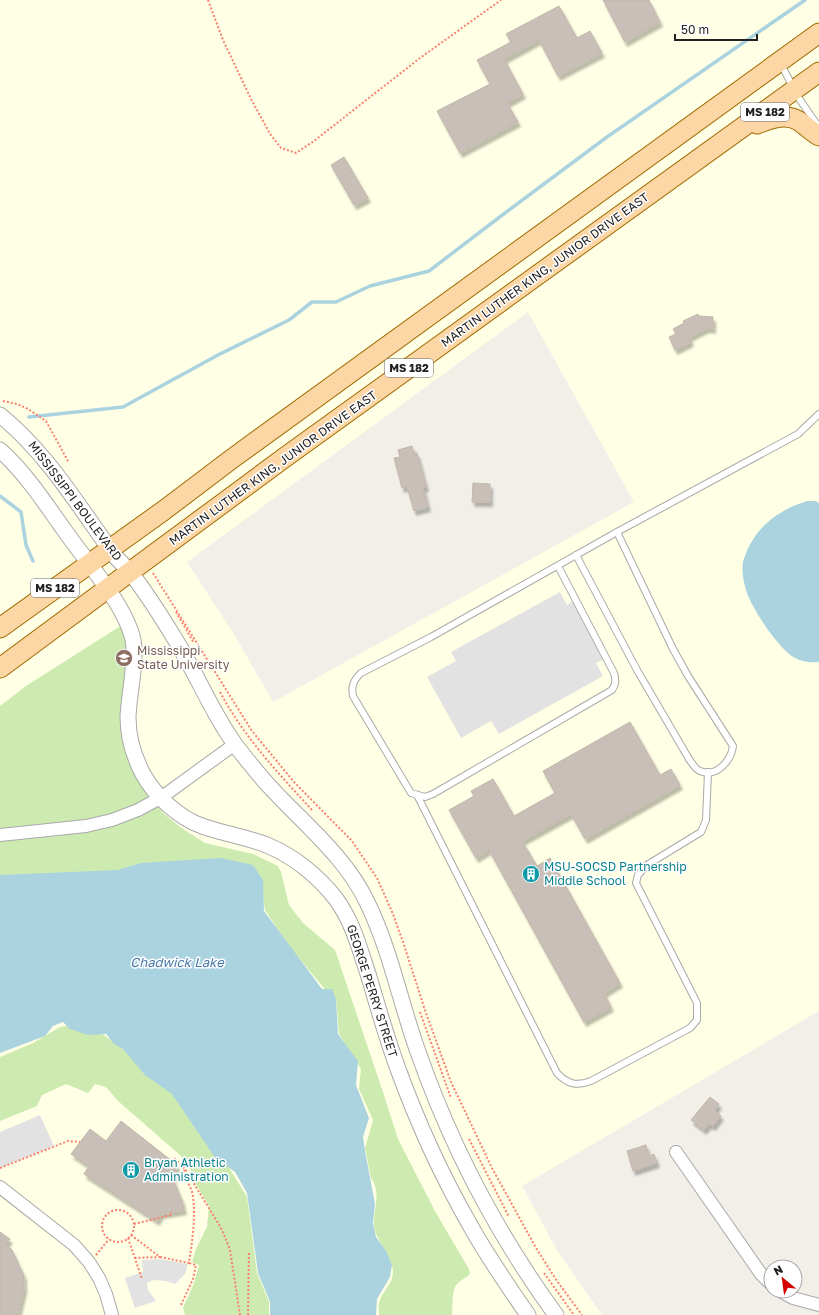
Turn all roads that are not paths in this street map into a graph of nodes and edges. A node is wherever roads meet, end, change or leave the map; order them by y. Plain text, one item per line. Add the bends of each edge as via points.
1 (819, 33) edge
2 (780, 62) junction
3 (819, 72) edge
4 (795, 90) junction
5 (819, 128) edge
6 (735, 133) junction
7 (819, 136) edge
8 (1, 408) edge
9 (819, 414) edge
10 (0, 450) edge
11 (617, 532) junction
12 (110, 548) junction
13 (576, 555) junction
14 (89, 564) junction
15 (558, 566) junction
16 (130, 572) junction
17 (107, 590) junction
18 (0, 628) edge
19 (0, 668) edge
20 (235, 744) junction
21 (708, 772) junction
22 (417, 795) junction
23 (162, 797) junction
24 (0, 835) edge
25 (676, 1152) dead end
26 (0, 1187) edge
27 (763, 1276) edge
28 (797, 1299) edge
29 (819, 1305) edge
30 (112, 1315) edge
31 (528, 1315) edge
32 (556, 1315) edge

1 - 2 main road, MS 182
2 - 4 lane
2 - 12 main road, MS 182
3 - 4 main road, MARTIN LUTHER KING, JUNIOR DRIVE EAST / MS 182
4 - 5 lane
4 - 6 main road, MARTIN LUTHER KING, JUNIOR DRIVE EAST / MS 182
6 - 7 main road via 776,117 789,117
6 - 16 main road, MARTIN LUTHER KING, JUNIOR DRIVE EAST / MS 182
8 - 12 street, MISSISSIPPI BOULEVARD via 44,458
9 - 11 lane via 798,434
10 - 14 street, MISSISSIPPI BOULEVARD via 22,472
11 - 13 lane
11 - 21 lane via 673,649 733,746 727,763 718,770
12 - 14 main road, MS 182
12 - 16 street, MISSISSIPPI BOULEVARD
13 - 15 lane
13 - 21 lane via 637,670 689,759 694,767
14 - 17 street, MISSISSIPPI BOULEVARD
14 - 18 main road, MS 182
15 - 22 lane via 614,673 616,685 612,690 433,794 425,797
15 - 22 lane via 361,673 354,680 353,696 411,792
16 - 17 main road, MARTIN LUTHER KING, JUNIOR DRIVE EAST / MS 182
16 - 20 street, GEORGE PERRY STREET via 174,638
17 - 19 main road, MARTIN LUTHER KING, JUNIOR DRIVE EAST / MS 182
17 - 23 street, GEORGE PERRY STREET via 127,621 132,634 134,647 128,719 134,752 144,775
20 - 23 street
20 - 32 street, GEORGE PERRY STREET via 269,786 334,854 356,882 374,918 442,1116 470,1175 500,1229
21 - 22 lane via 706,820 701,832 646,865 638,875 636,883 697,1003 697,1020 690,1028 580,1085 557,1074
23 - 24 street via 138,810 100,823
23 - 31 street, GEORGE PERRY STREET via 179,814 201,826 256,841 283,852 316,877 337,901 356,936 399,1070 442,1172 469,1224
25 - 27 street
26 - 30 street via 74,1245 89,1262 106,1294
28 - 29 street

